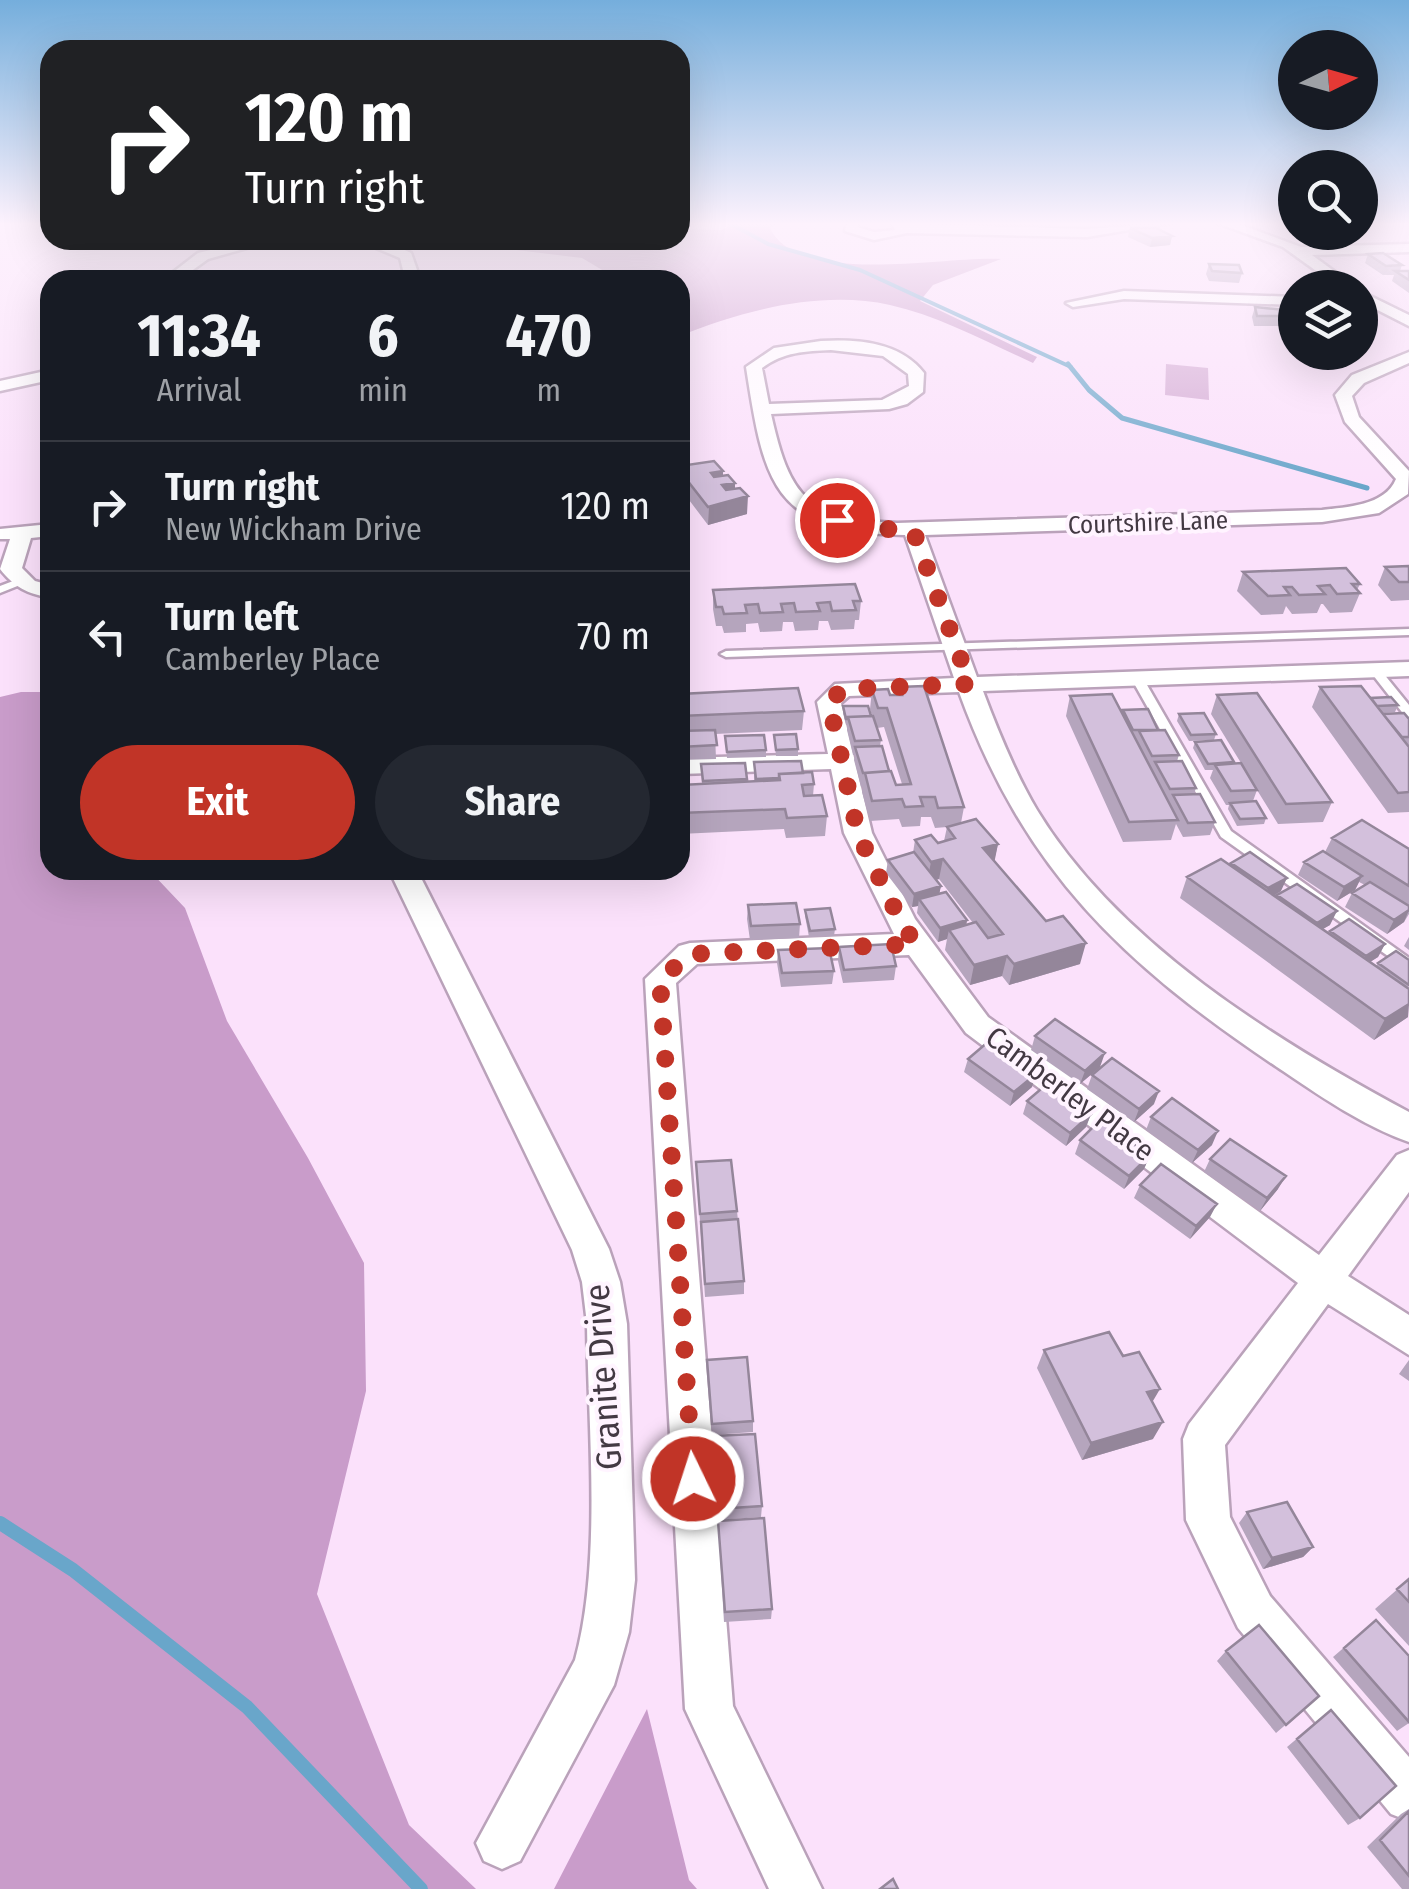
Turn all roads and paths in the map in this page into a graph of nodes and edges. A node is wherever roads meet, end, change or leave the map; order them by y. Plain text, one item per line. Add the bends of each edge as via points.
1 (1409, 357) edge
2 (40, 377) edge
3 (0, 386) edge
4 (762, 410) junction
5 (913, 530) junction
6 (40, 531) edge
7 (11, 534) edge
8 (10, 586) edge
9 (40, 590) edge
10 (1409, 632) edge
11 (957, 648) junction
12 (726, 654) dead end
13 (1409, 669) edge
14 (1374, 670) junction
15 (1136, 678) junction
16 (970, 684) junction
17 (1409, 712) edge
18 (842, 761) junction
19 (690, 766) edge
20 (408, 880) edge
21 (916, 944) junction
22 (1409, 966) edge
23 (1409, 1128) edge
24 (1409, 1165) edge
25 (1324, 1281) junction
26 (1409, 1337) edge
27 (1409, 1796) edge
28 (502, 1843) dead end
29 (796, 1889) edge

1 - 5 street, Courtshire Lane via 1358,379 1343,394 1347,412 1404,478 1402,490 1372,508 1290,518
2 - 3 street
4 - 4 street, Courtshire Lane via 754,368 791,349 875,349 904,360 918,381 910,394 883,405
4 - 5 street, Courtshire Lane via 777,473 796,500 860,526
5 - 11 street
6 - 7 street
7 - 8 street
8 - 9 street
10 - 11 lane
11 - 12 lane
11 - 16 street
13 - 14 street, Camberley Place
14 - 15 street, Camberley Place
14 - 17 lane
15 - 16 street, Camberley Place
15 - 22 lane via 1226,834
16 - 18 street, Camberley Place via 843,689 829,702
16 - 23 street via 1028,816 1115,921 1280,1054
18 - 19 street
18 - 21 street, Camberley Place via 858,834
20 - 28 street, Granite Drive via 590,1249 607,1324 612,1580 606,1632 596,1668
21 - 25 street, Camberley Place via 978,1025
21 - 29 street via 690,954 660,980 709,1710
24 - 25 street
25 - 26 street, Camberley Place
25 - 27 street via 1204,1439 1208,1520 1254,1612

